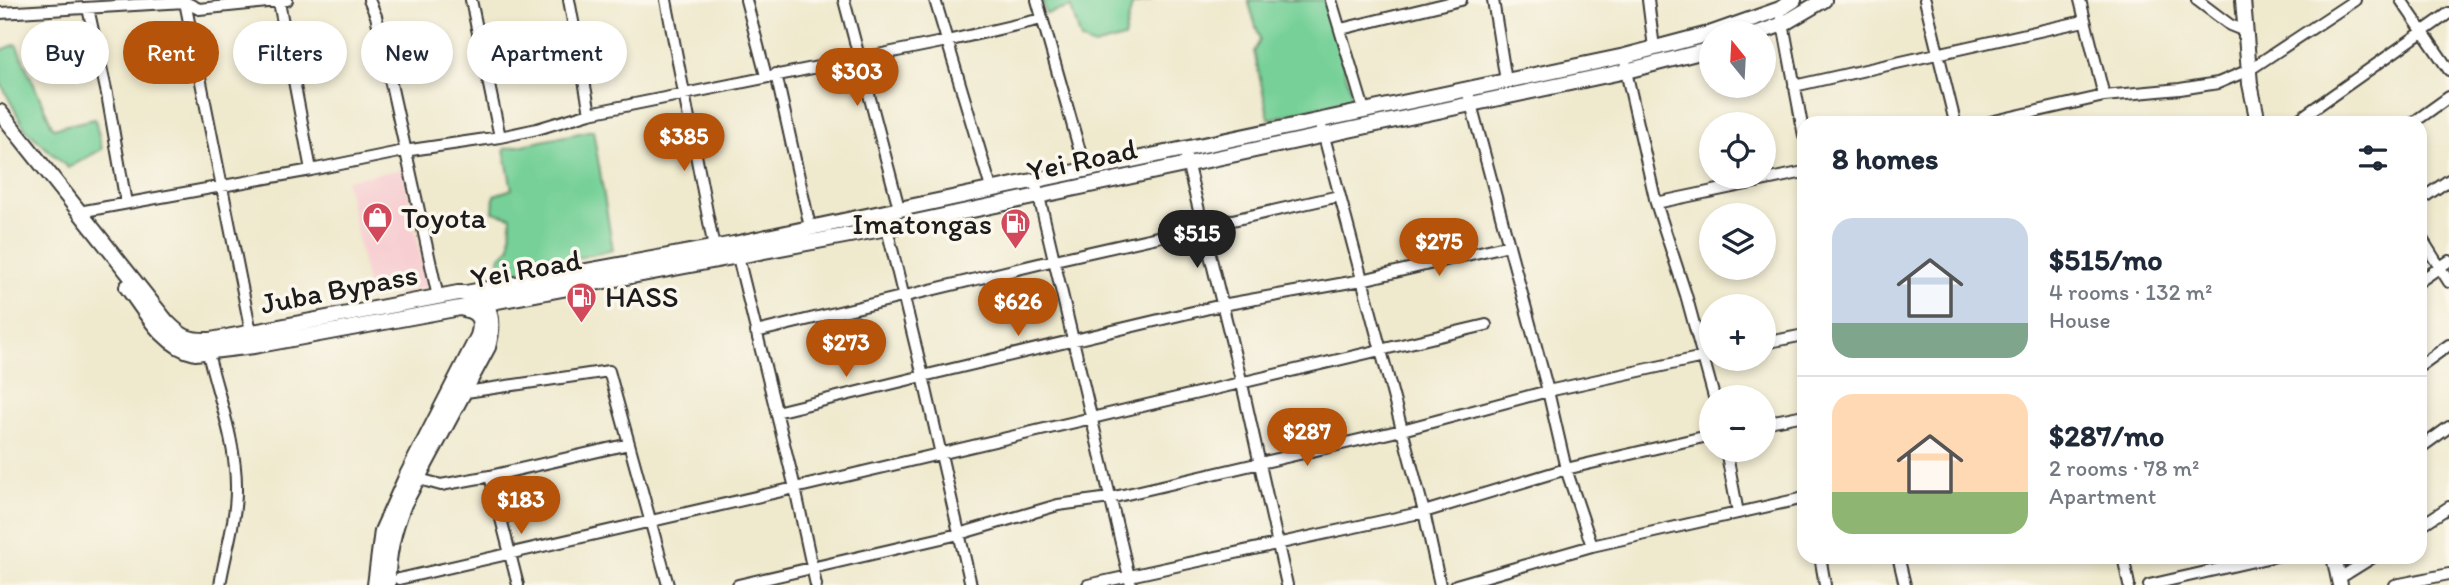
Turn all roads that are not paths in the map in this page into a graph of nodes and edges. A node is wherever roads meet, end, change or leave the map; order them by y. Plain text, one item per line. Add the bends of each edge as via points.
1 (369, 0) edge
2 (471, 0) edge
3 (569, 0) edge
4 (666, 0) edge
5 (746, 0) edge
6 (844, 0) edge
7 (935, 0) edge
8 (1037, 0) edge
9 (1331, 0) edge
10 (1461, 0) edge
11 (1493, 0) edge
12 (1648, 0) edge
13 (1794, 0) edge
14 (1824, 0) edge
15 (1925, 0) edge
16 (2080, 0) edge
17 (2196, 0) edge
18 (2243, 0) edge
19 (2355, 0) edge
20 (2401, 0) edge
21 (283, 1) edge
22 (185, 2) junction
23 (50, 5) edge
24 (198, 5) edge
25 (88, 8) junction
26 (1780, 9) junction
27 (0, 13) edge
28 (2449, 13) edge
29 (1042, 19) junction
30 (2084, 20) junction
31 (1746, 21) edge
32 (1783, 24) junction
33 (1776, 27) edge
34 (1340, 29) junction
35 (2245, 31) junction
36 (2422, 32) junction
37 (1699, 36) edge
38 (947, 41) junction
39 (1654, 48) junction
40 (1699, 51) edge
41 (1936, 54) junction
42 (859, 57) junction
43 (1625, 64) junction
44 (2249, 70) junction
45 (2449, 70) edge
46 (771, 75) junction
47 (1506, 81) junction
48 (1794, 86) junction
49 (686, 93) junction
50 (1469, 96) junction
51 (2104, 96) junction
52 (2449, 97) edge
53 (1364, 110) junction
54 (0, 112) edge
55 (590, 113) junction
56 (1800, 116) edge
57 (1953, 116) edge
58 (2044, 116) edge
59 (2257, 116) edge
60 (2303, 116) edge
61 (2422, 116) edge
62 (1320, 120) junction
63 (0, 127) edge
64 (1324, 135) junction
65 (500, 137) junction
66 (1184, 148) junction
67 (404, 151) junction
68 (1188, 165) junction
69 (1085, 169) junction
70 (312, 170) junction
71 (1797, 173) edge
72 (1034, 179) junction
73 (2449, 180) edge
74 (222, 184) junction
75 (990, 188) junction
76 (1339, 195) junction
77 (2427, 195) edge
78 (1039, 196) junction
79 (126, 203) junction
80 (1656, 203) junction
81 (899, 208) junction
82 (79, 212) junction
83 (883, 212) junction
84 (810, 227) junction
85 (1203, 227) junction
86 (887, 228) junction
87 (2427, 244) edge
88 (1509, 245) junction
89 (714, 248) junction
90 (738, 257) junction
91 (1055, 260) junction
92 (2444, 264) edge
93 (2427, 276) edge
94 (1362, 280) junction
95 (2449, 282) edge
96 (466, 293) junction
97 (904, 296) junction
98 (438, 297) junction
99 (485, 304) junction
100 (1222, 305) junction
101 (460, 308) junction
102 (1486, 325) dead end
103 (1699, 330) edge
104 (251, 332) junction
105 (756, 332) junction
106 (1797, 336) edge
107 (1074, 341) junction
108 (1776, 341) edge
109 (2449, 345) edge
110 (1381, 352) junction
111 (208, 353) junction
112 (1699, 358) edge
113 (2427, 361) edge
114 (923, 376) junction
115 (1241, 384) junction
116 (1548, 391) junction
117 (466, 392) dead end
118 (776, 412) junction
119 (1797, 417) edge
120 (1092, 419) junction
121 (1776, 421) edge
122 (2449, 427) edge
123 (1402, 430) junction
124 (1699, 438) edge
125 (2427, 443) edge
126 (629, 444) junction
127 (941, 454) junction
128 (1728, 462) edge
129 (1260, 463) junction
130 (1566, 469) junction
131 (490, 476) junction
132 (419, 479) dead end
133 (795, 488) junction
134 (1110, 499) junction
135 (1797, 500) edge
136 (2449, 507) edge
137 (1423, 512) junction
138 (1738, 513) junction
139 (2427, 521) edge
140 (649, 522) junction
141 (960, 534) junction
142 (1278, 543) junction
143 (1592, 546) junction
144 (510, 554) junction
145 (1821, 564) edge
146 (1900, 564) edge
147 (2125, 564) edge
148 (2250, 564) edge
149 (2336, 564) edge
150 (2364, 564) edge
151 (812, 568) junction
152 (2449, 573) edge
153 (2201, 579) edge
154 (1129, 580) edge
155 (393, 582) edge
156 (2339, 582) edge
157 (220, 585) edge
158 (375, 585) edge
159 (518, 585) edge
160 (668, 585) edge
161 (738, 585) edge
162 (816, 585) edge
163 (971, 585) edge
164 (1088, 585) edge
165 (1287, 585) edge
166 (1440, 585) edge
167 (1456, 585) edge
168 (1825, 585) edge
169 (1905, 585) edge
170 (2129, 585) edge
171 (2149, 585) edge
172 (2395, 585) edge

1 - 67 street
2 - 65 street
3 - 55 street
4 - 49 street
5 - 46 street
6 - 42 street
7 - 38 street
8 - 29 street
9 - 34 street
10 - 34 street
11 - 47 street
12 - 39 street
13 - 26 main road, Yei Road
14 - 32 main road
15 - 41 street
16 - 30 street
17 - 35 street
18 - 35 main road
19 - 44 street
20 - 36 street
21 - 24 street
21 - 70 street
22 - 24 street
22 - 25 street
22 - 74 street
23 - 25 street
23 - 27 street
25 - 79 street
26 - 31 main road, Yei Road
26 - 32 street
28 - 36 street
29 - 38 street
29 - 69 street
30 - 41 street
30 - 51 street
32 - 33 main road
32 - 48 street
34 - 53 street
35 - 44 main road
36 - 45 street
36 - 60 street
37 - 39 main road, Yei Road
38 - 42 street
38 - 75 street
39 - 43 main road, Yei Road
40 - 43 main road, Yei Road
41 - 48 street
41 - 57 street
42 - 46 street
42 - 81 street
43 - 47 main road, Yei Road
43 - 50 main road, Yei Road
43 - 80 street
44 - 51 street via 2200,87
44 - 59 main road
46 - 49 street
46 - 84 street
47 - 50 main road, Yei Road
48 - 56 street
49 - 55 street
49 - 89 street
50 - 53 main road, Yei Road
50 - 64 main road, Yei Road
50 - 88 street
51 - 58 street
52 - 61 street
53 - 62 main road, Yei Road
54 - 82 main road, Juba Bypass
55 - 65 street
62 - 64 street
62 - 66 main road, Yei Road
63 - 111 main road, Juba Bypass via 162,333 185,351
64 - 68 main road, Yei Road
64 - 76 street
65 - 67 street
66 - 68 street
66 - 69 main road, Yei Road
67 - 70 street
67 - 98 street
68 - 78 main road, Yei Road
68 - 85 street
69 - 72 main road, Yei Road
70 - 74 street
71 - 80 street
72 - 75 main road, Yei Road
72 - 78 street
73 - 77 street
74 - 79 street
74 - 104 street
75 - 81 main road, Yei Road
76 - 85 street
76 - 94 street
78 - 86 main road, Yei Road
78 - 91 street
79 - 82 street
80 - 103 street
81 - 83 main road, Yei Road
82 - 104 main road, Juba Bypass via 180,335 195,341
83 - 84 main road, Yei Road
83 - 86 street
84 - 89 main road, Yei Road
85 - 91 street
85 - 100 street
86 - 90 main road, Yei Road
86 - 97 street
87 - 92 street
88 - 94 street
88 - 116 street
89 - 96 main road, Yei Road
90 - 99 main road, Yei Road
90 - 105 street
91 - 97 street
91 - 107 street
92 - 93 street
92 - 95 street
94 - 100 street
94 - 110 street
96 - 98 main road, Juba Bypass
96 - 99 main road
97 - 105 street
97 - 114 street
98 - 104 main road, Juba Bypass
99 - 101 main road, Yei Road
99 - 155 main road via 492,321 488,347 404,504 392,538
100 - 107 street
100 - 115 street
101 - 111 main road, Juba Bypass
101 - 158 main road, Juba Bypass via 478,316 478,336 382,531
102 - 110 street
105 - 118 street
106 - 108 street
107 - 114 street
107 - 120 street
109 - 113 street
110 - 115 street
110 - 123 street
111 - 157 street via 236,480
112 - 116 street
114 - 118 street
114 - 127 street
115 - 120 street
115 - 129 street
116 - 123 street
116 - 130 street
117 - 126 street via 609,371
118 - 133 street
119 - 121 street
120 - 127 street
120 - 134 street
122 - 125 street
123 - 129 street
123 - 137 street
124 - 130 street
126 - 131 street
126 - 140 street
127 - 133 street
127 - 141 street
128 - 138 street
129 - 134 street
129 - 142 street
130 - 137 street
130 - 143 street
131 - 132 street via 441,485
131 - 144 street
133 - 140 street
133 - 151 street
134 - 141 street via 1058,505
134 - 154 street
135 - 138 street
136 - 139 street
137 - 142 street
137 - 166 street
138 - 143 street
140 - 144 street
140 - 160 street
141 - 151 street
141 - 163 street
142 - 154 street
142 - 165 street
143 - 167 street
144 - 155 street
144 - 159 street
145 - 168 street
146 - 169 street
147 - 170 street
148 - 153 street
149 - 156 main road
150 - 156 street
151 - 161 street
151 - 162 street
152 - 172 street
153 - 171 street
154 - 164 street

